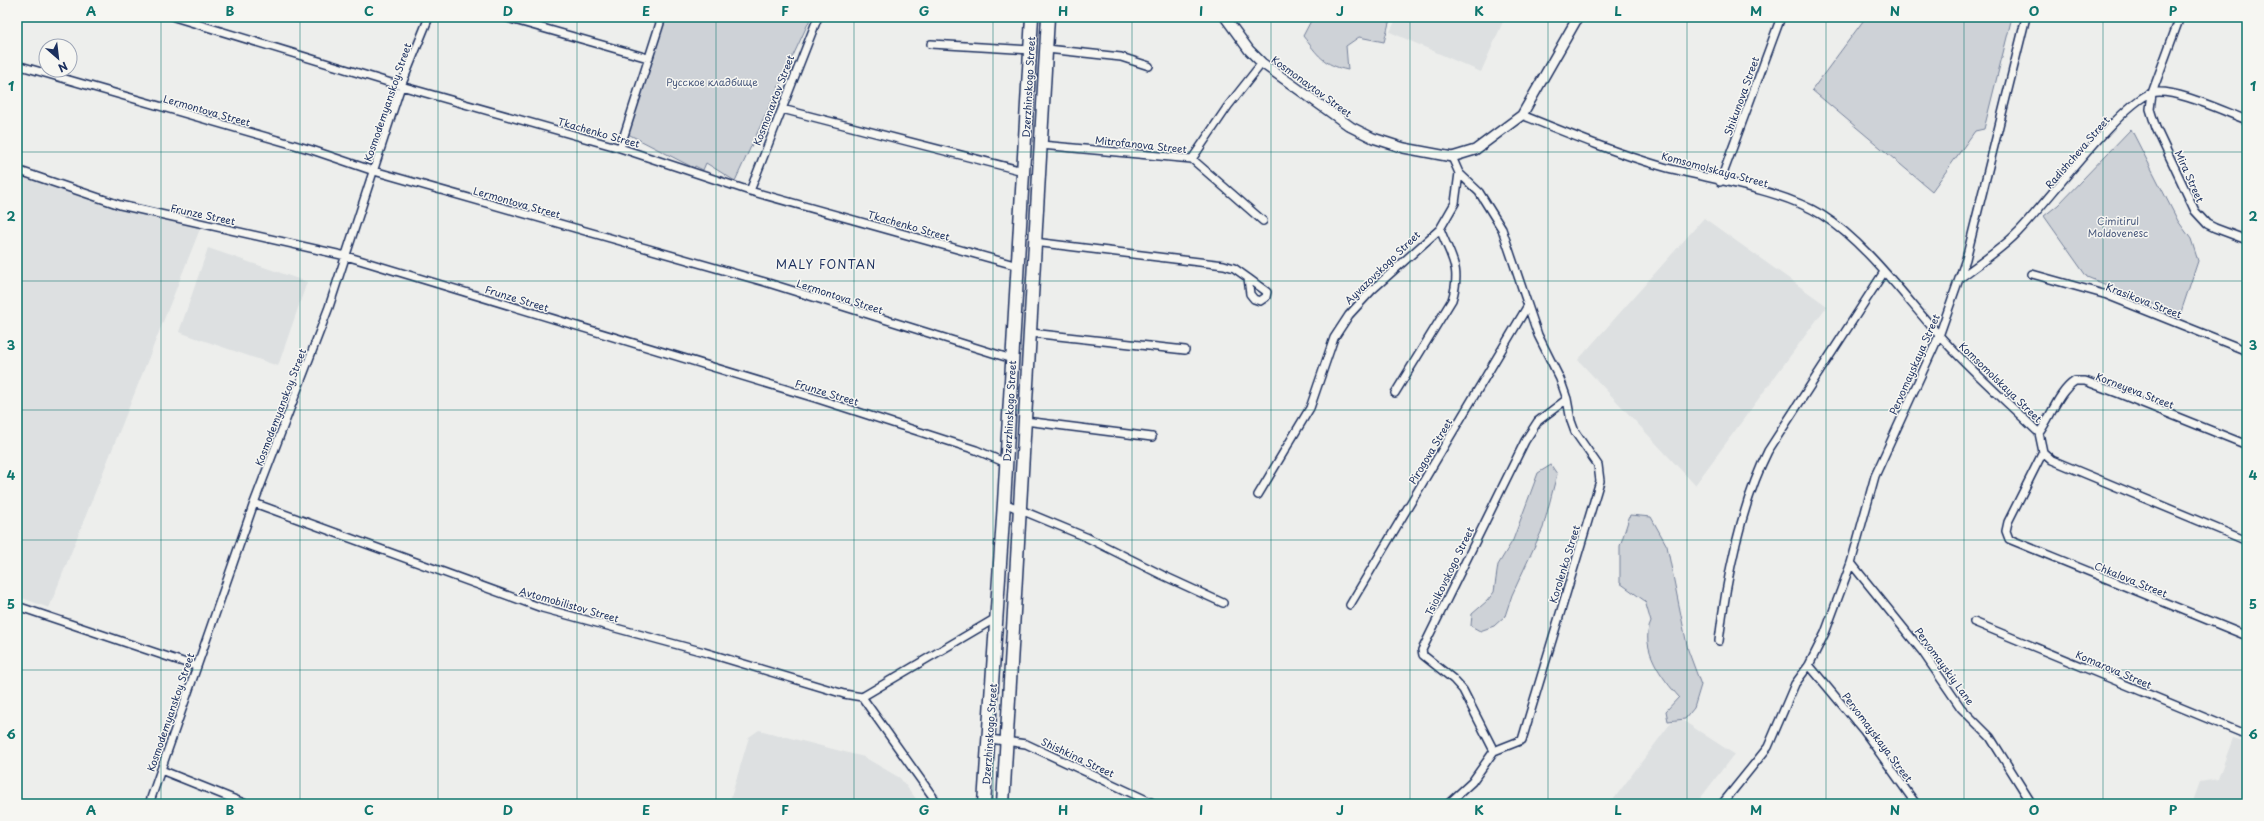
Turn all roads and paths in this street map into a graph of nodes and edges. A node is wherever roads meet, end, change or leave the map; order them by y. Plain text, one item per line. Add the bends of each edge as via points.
1 (174, 17) edge
2 (429, 17) edge
3 (504, 17) edge
4 (662, 17) edge
5 (818, 17) edge
6 (1032, 17) edge
7 (1048, 17) edge
8 (1225, 17) edge
9 (1578, 17) edge
10 (1781, 17) edge
11 (2026, 17) edge
12 (2180, 17) edge
13 (931, 44) dead end
14 (1030, 50) junction
15 (1046, 50) junction
16 (648, 58) junction
17 (1262, 63) junction
18 (17, 65) edge
19 (1150, 66) dead end
20 (401, 86) junction
21 (2152, 93) junction
22 (782, 109) junction
23 (1522, 116) junction
24 (2247, 120) edge
25 (1041, 145) junction
26 (620, 148) junction
27 (1452, 157) junction
28 (1192, 160) junction
29 (17, 170) edge
30 (374, 171) junction
31 (1023, 172) junction
32 (1460, 174) junction
33 (1720, 182) junction
34 (750, 191) junction
35 (1263, 221) dead end
36 (1440, 229) junction
37 (2247, 240) edge
38 (1034, 242) junction
39 (346, 256) junction
40 (1018, 266) junction
41 (1884, 272) junction
42 (2032, 274) dead end
43 (1248, 278) dead end
44 (1958, 280) junction
45 (1527, 307) junction
46 (1031, 333) junction
47 (1939, 336) junction
48 (1185, 350) dead end
49 (2247, 351) edge
50 (1012, 359) junction
51 (1395, 393) dead end
52 (1567, 399) junction
53 (1024, 421) junction
54 (2039, 433) junction
55 (1152, 437) dead end
56 (2247, 445) edge
57 (2043, 452) junction
58 (1006, 462) junction
59 (1258, 495) dead end
60 (254, 503) junction
61 (1004, 503) junction
62 (1021, 511) junction
63 (2247, 541) edge
64 (1851, 563) junction
65 (1223, 603) dead end
66 (1350, 605) dead end
67 (17, 606) edge
68 (996, 618) junction
69 (1974, 622) dead end
70 (2247, 636) edge
71 (1719, 641) dead end
72 (1809, 665) junction
73 (195, 666) junction
74 (862, 697) junction
75 (2247, 735) edge
76 (990, 739) junction
77 (1008, 740) junction
78 (1494, 751) junction
79 (161, 770) junction
80 (148, 804) edge
81 (246, 804) edge
82 (938, 804) edge
83 (984, 804) edge
84 (1003, 804) edge
85 (1155, 804) edge
86 (1448, 804) edge
87 (1722, 804) edge
88 (1916, 804) edge
89 (2032, 804) edge

1 - 20 street, Tkachenko Street
2 - 20 street, Kosmodemyanskoy Street
3 - 16 street
4 - 16 street
5 - 22 street, Kosmonavtov Street
6 - 14 highway, Dzerzhinskogo Street
7 - 15 highway, Dzerzhinskogo Street
8 - 17 street, Kosmonavtov Street via 1248,50
9 - 23 street
10 - 33 street, Shikunova Street
11 - 44 street, Pervomayskaya Street via 1966,259
12 - 21 street
13 - 14 street
14 - 31 highway, Dzerzhinskogo Street
15 - 19 street via 1121,57
15 - 25 highway, Dzerzhinskogo Street
16 - 26 street
17 - 27 street, Kosmonavtov Street via 1351,127 1373,138 1404,148
17 - 28 street, Mitrofanova Street via 1228,106
18 - 30 street, Lermontova Street via 312,150
20 - 26 street, Tkachenko Street
20 - 30 street, Kosmodemyanskoy Street
21 - 24 street via 2162,92 2192,99
21 - 37 street, Mira Street via 2150,109 2156,128 2195,211 2207,224
21 - 44 street, Radishcheva Street via 2142,97 2124,113 2017,234
22 - 31 street
22 - 34 street, Kosmonavtov Street
23 - 27 street, Kosmonavtov Street via 1475,150
23 - 33 street, Komsomolskaya Street via 1620,154
25 - 28 street, Mitrofanova Street
25 - 38 highway, Dzerzhinskogo Street
26 - 34 street, Tkachenko Street
27 - 32 street
28 - 35 street
29 - 39 street, Frunze Street via 120,205
30 - 39 street, Kosmodemyanskoy Street
30 - 50 street, Lermontova Street via 765,282
31 - 40 highway, Dzerzhinskogo Street
32 - 36 street, Ayvazovskogo Street via 1455,203
32 - 45 street via 1479,192 1502,229 1520,278
33 - 41 street, Komsomolskaya Street via 1792,201 1820,214 1848,235
34 - 40 street, Tkachenko Street
36 - 51 street via 1454,260 1457,274 1456,289 1452,300
36 - 59 street, Ayvazovskogo Street via 1349,314 1334,338 1310,408
38 - 43 street via 1234,268
38 - 46 highway, Dzerzhinskogo Street
39 - 58 street, Frunze Street via 822,400
39 - 60 street, Kosmodemyanskoy Street
40 - 50 highway, Dzerzhinskogo Street
41 - 47 street, Komsomolskaya Street
41 - 71 street via 1768,451 1761,466 1748,500 1727,585
42 - 49 street, Krasikova Street via 2107,295
44 - 47 street, Pervomayskaya Street
45 - 52 street
45 - 66 street, Pirogova Street
46 - 48 street
46 - 53 highway, Dzerzhinskogo Street
47 - 54 street, Komsomolskaya Street
47 - 64 street, Pervomayskaya Street via 1875,476
50 - 58 highway, Dzerzhinskogo Street
52 - 78 street, Korolenko Street via 1573,427 1598,465 1600,481 1522,740
52 - 78 street, Tsiolkovskogo Street via 1538,421 1525,441 1422,650 1423,655 1463,690
53 - 55 street
53 - 62 highway, Dzerzhinskogo Street
54 - 56 street, Korneyeva Street via 2067,386 2075,380 2085,381 2120,394
54 - 57 street, Komsomolskaya Street
57 - 63 street via 2052,460 2068,467
57 - 70 street, Chkalova Street via 2008,522 2006,531 2009,539
58 - 61 highway, Dzerzhinskogo Street
60 - 73 street, Kosmodemyanskoy Street
60 - 74 street, Avtomobilistov Street via 542,608
61 - 62 street
61 - 68 highway, Dzerzhinskogo Street
62 - 65 street via 1086,537
62 - 77 highway, Dzerzhinskogo Street
64 - 72 street, Pervomayskaya Street via 1825,633
64 - 89 street, Pervomayskiy Lane via 1922,650 1961,708 1990,737
67 - 73 street
68 - 74 street
68 - 76 highway, Dzerzhinskogo Street
69 - 75 street, Komarova Street
72 - 87 street, Pervomayskaya Street via 1795,684 1768,747
72 - 88 street, Pervomayskaya Street via 1864,731
73 - 79 street, Kosmodemyanskoy Street
74 - 82 street
76 - 77 street, Shishkina Street
76 - 83 highway, Dzerzhinskogo Street
77 - 84 highway, Dzerzhinskogo Street
77 - 85 street, Shishkina Street via 1026,744
78 - 86 street via 1472,782
79 - 80 street, Kosmodemyanskoy Street
79 - 81 street

